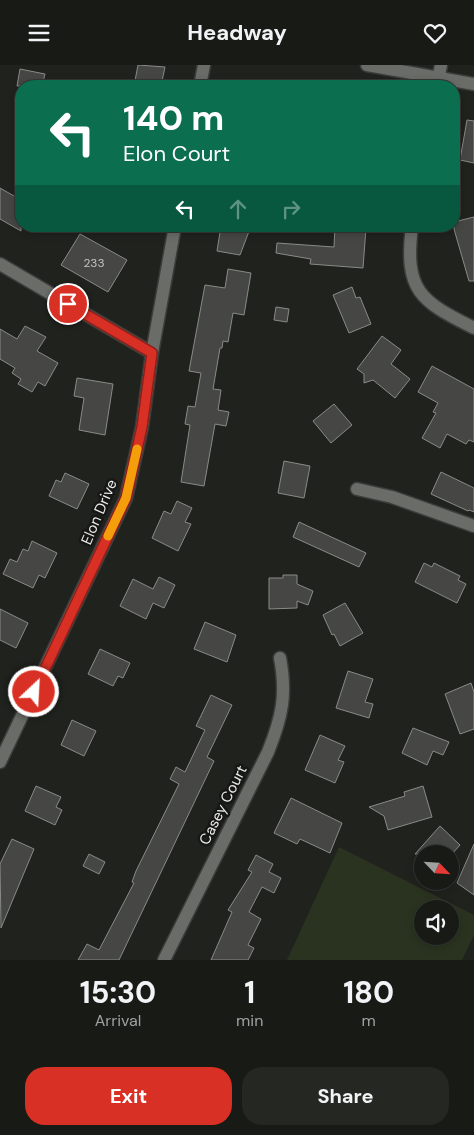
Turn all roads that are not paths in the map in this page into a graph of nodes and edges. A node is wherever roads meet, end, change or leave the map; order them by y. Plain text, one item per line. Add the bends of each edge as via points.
1 (204, 65) edge
2 (367, 65) edge
3 (439, 76) edge
4 (201, 80) edge
5 (456, 80) edge
6 (460, 81) edge
7 (474, 84) edge
8 (174, 232) edge
9 (411, 232) edge
10 (0, 264) edge
11 (474, 328) edge
12 (152, 353) junction
13 (358, 489) dead end
14 (474, 525) edge
15 (280, 658) dead end
16 (0, 762) edge
17 (164, 960) edge

1 - 4 street
2 - 3 street
3 - 5 street
6 - 7 street
8 - 12 street, Elon Drive
9 - 11 street via 411,274 420,294 437,309
10 - 12 street
12 - 16 street, Elon Drive via 142,427 126,498
13 - 14 street
15 - 17 street, Casey Court via 284,697 281,720

